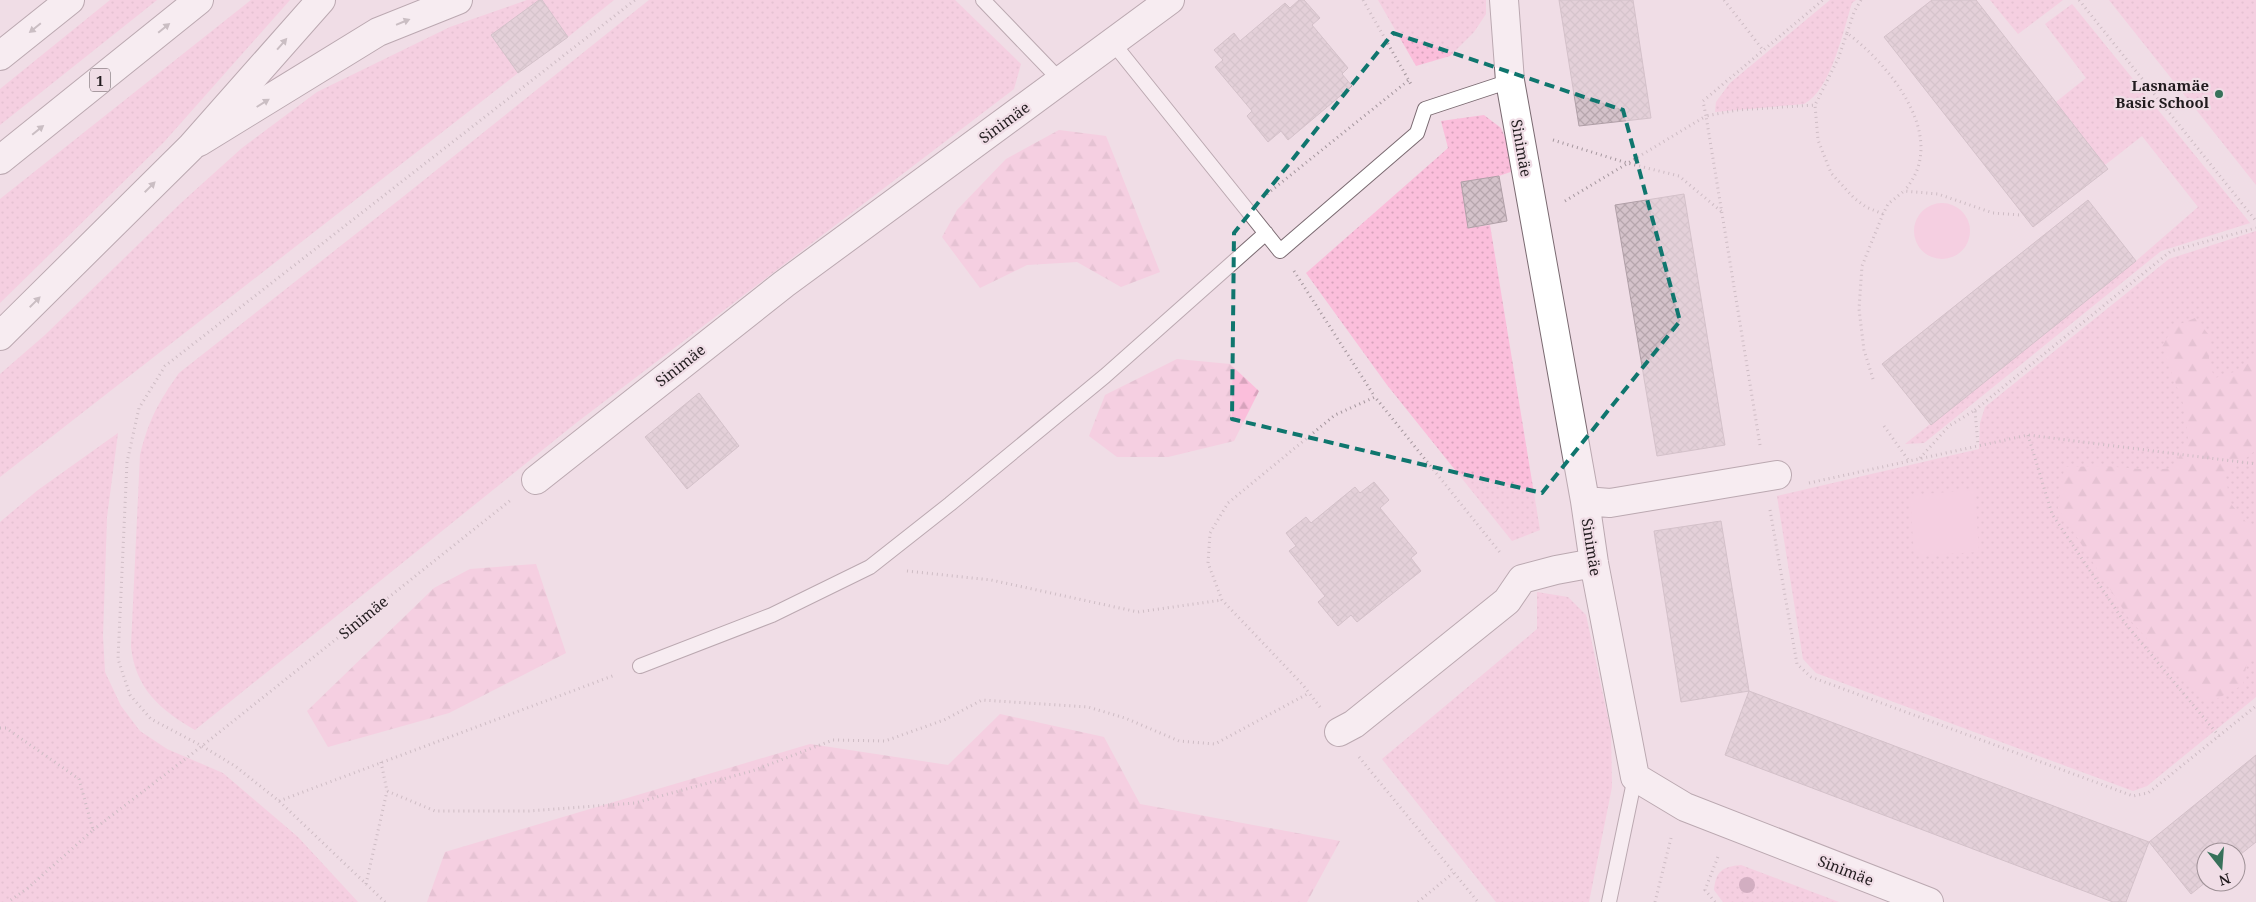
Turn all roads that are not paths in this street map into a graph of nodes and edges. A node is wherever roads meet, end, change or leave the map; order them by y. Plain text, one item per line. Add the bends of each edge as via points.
1 (70, 0) edge
2 (199, 0) edge
3 (321, 0) edge
4 (458, 0) edge
5 (983, 0) edge
6 (1170, 0) edge
7 (1504, 0) edge
8 (1113, 43) junction
9 (0, 56) edge
10 (1060, 80) junction
11 (1510, 81) junction
12 (191, 147) junction
13 (0, 160) edge
14 (1266, 233) junction
15 (0, 336) edge
16 (1771, 477) road end
17 (536, 480) road end
18 (1585, 501) junction
19 (1594, 563) junction
20 (640, 666) road end
21 (1339, 732) road end
22 (1635, 777) junction
23 (1609, 902) edge
24 (1929, 902) edge

1 -> 9 main road
13 -> 2 main road, 1
12 -> 3 main road
12 -> 4 main road via 378,32
5 - 10 lane
6 - 8 main road, Sinimäe
7 - 11 main road, Sinimäe
8 - 10 main road, Sinimäe
8 - 14 lane
10 - 17 main road, Sinimäe via 784,284
11 - 14 lane via 1425,109 1417,134 1280,252
11 - 18 main road, Sinimäe
15 -> 12 main road
14 - 20 lane via 1105,376 870,567 772,615
16 - 18 main road via 1610,503
18 - 19 main road, Sinimäe
19 - 21 main road via 1522,580 1507,602 1354,724
19 - 22 main road, Sinimäe
22 - 23 lane
22 - 24 main road, Sinimäe via 1685,807

